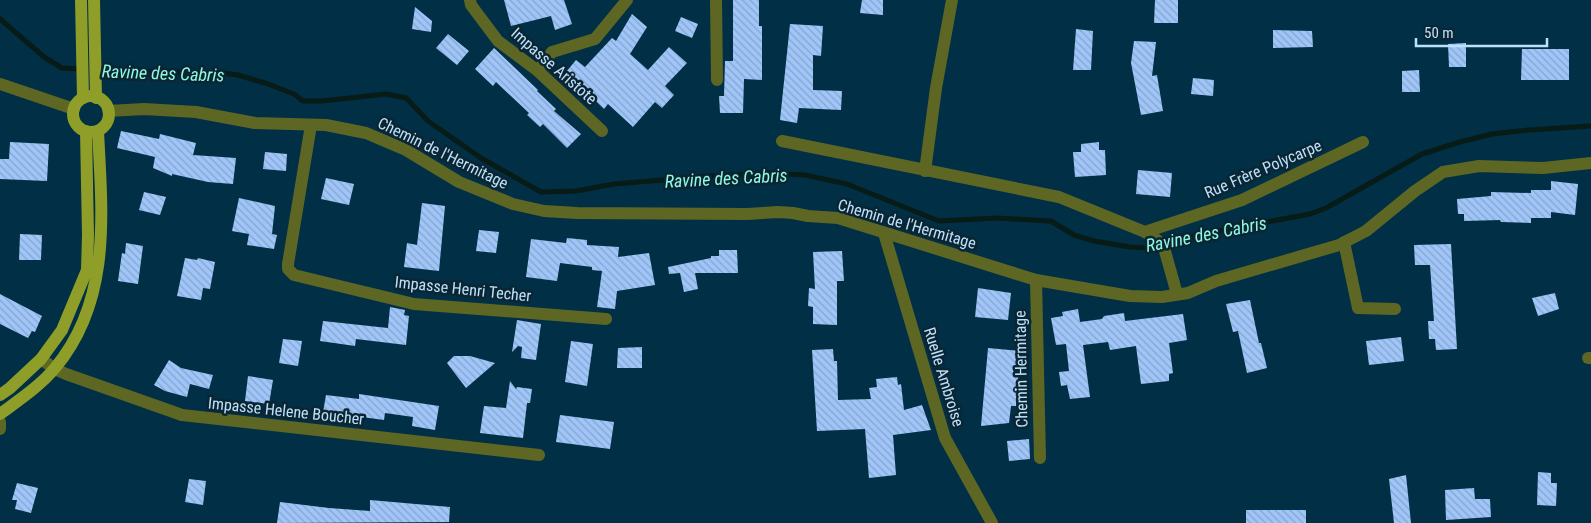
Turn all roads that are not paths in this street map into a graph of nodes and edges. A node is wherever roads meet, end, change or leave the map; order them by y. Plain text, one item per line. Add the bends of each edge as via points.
1 (81, 0) edge
2 (94, 0) edge
3 (470, 0) edge
4 (627, 0) edge
5 (716, 0) edge
6 (952, 0) edge
7 (88, 32) junction
8 (538, 71) junction
9 (717, 80) dead end
10 (0, 84) edge
11 (89, 93) junction
12 (74, 109) junction
13 (108, 111) junction
14 (311, 124) junction
15 (92, 131) junction
16 (602, 131) dead end
17 (782, 141) dead end
18 (1363, 142) dead end
19 (1591, 163) edge
20 (925, 171) junction
21 (1145, 232) junction
22 (884, 233) junction
23 (1344, 242) junction
24 (1036, 280) junction
25 (1177, 294) junction
26 (1395, 309) dead end
27 (606, 319) dead end
28 (41, 359) junction
29 (55, 369) junction
30 (0, 395) edge
31 (0, 414) edge
32 (0, 422) edge
33 (0, 429) edge
34 (539, 455) dead end
35 (1040, 458) dead end
36 (992, 523) edge

1 - 7 main road
2 - 7 main road
3 - 8 street, Impasse Aristote via 498,41
4 - 8 street via 595,39 552,52
5 - 9 street
6 - 20 street
7 - 11 main road
8 - 16 street, Impasse Aristote
10 - 12 street
11 - 12 main road
11 - 13 main road via 102,101
12 - 15 main road via 76,125
13 - 14 street, Chemin de l'Hermitage via 144,109 255,122
13 - 15 main road via 106,123
14 - 22 street, Chemin de l'Hermitage via 366,133 406,150 459,182 513,204 544,211 793,213 838,218
14 - 27 street, Impasse Henri Techer via 288,264 294,275 414,304
15 - 28 main road via 87,270 62,330
15 - 29 main road via 101,235 98,272 86,317
17 - 20 street
18 - 21 street, Rue Frère Polycarpe via 1242,200
19 - 23 street, Chemin de l'Hermitage via 1544,168 1479,166 1443,172 1366,231
20 - 21 street via 1059,197
21 - 25 street via 1163,244
22 - 24 street, Chemin de l'Hermitage
22 - 36 street, Ruelle Ambroise via 945,438
23 - 25 street, Chemin de l'Hermitage
23 - 26 street via 1358,308
24 - 25 street, Chemin de l'Hermitage via 1130,296
24 - 35 street, Chemin Hermitage
28 - 29 street, Impasse Helene Boucher
28 - 30 main road
29 - 31 main road
29 - 34 street, Impasse Helene Boucher via 182,414
32 - 33 street

